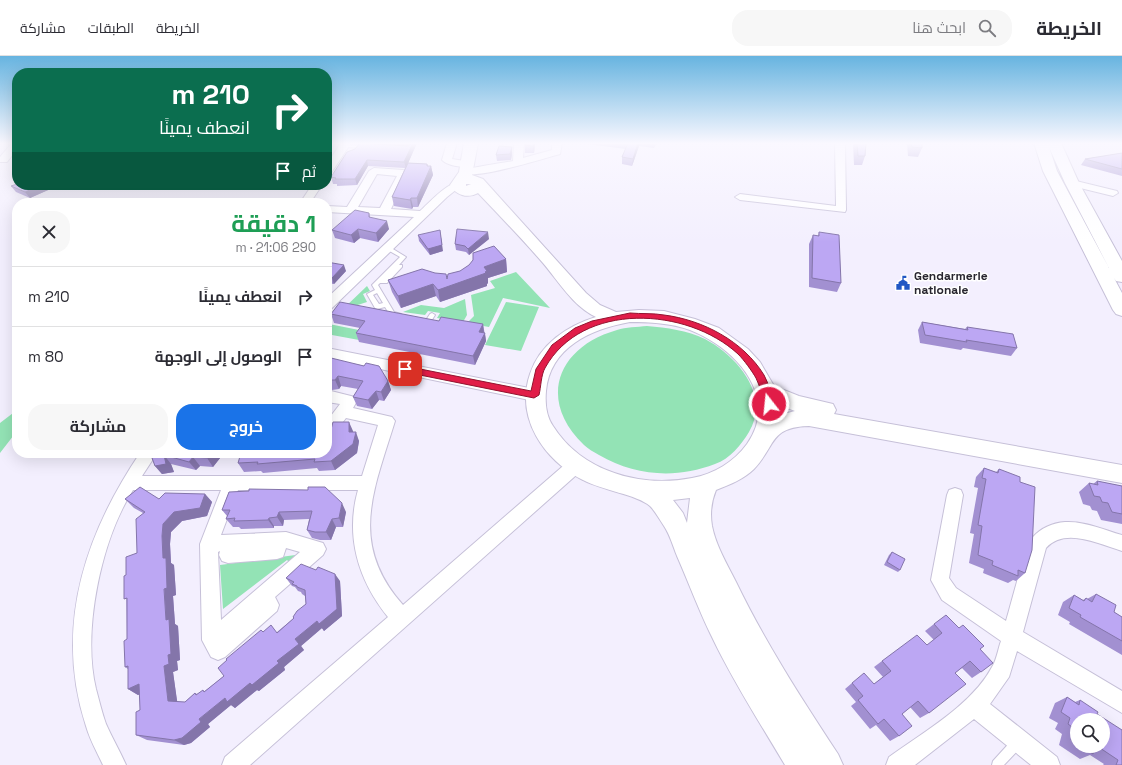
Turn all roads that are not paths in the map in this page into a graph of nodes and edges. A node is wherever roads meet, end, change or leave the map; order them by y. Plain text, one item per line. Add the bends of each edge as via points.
1 (371, 176) edge
2 (401, 176) edge
3 (464, 176) edge
4 (467, 176) edge
5 (478, 176) edge
6 (840, 176) edge
7 (1053, 176) edge
8 (1069, 176) edge
9 (467, 180) junction
10 (1072, 183) junction
11 (1113, 193) dead end
12 (740, 197) dead end
13 (332, 209) edge
14 (351, 210) junction
15 (384, 212) junction
16 (424, 214) junction
17 (388, 248) junction
18 (1122, 278) edge
19 (378, 291) junction
20 (332, 300) edge
21 (386, 304) junction
22 (1122, 310) edge
23 (432, 315) dead end
24 (407, 317) edge
25 (613, 318) junction
26 (414, 319) edge
27 (578, 330) junction
28 (332, 354) edge
29 (766, 391) junction
30 (534, 395) junction
31 (332, 399) edge
32 (343, 412) junction
33 (332, 426) edge
34 (766, 433) junction
35 (146, 458) edge
36 (1122, 462) edge
37 (576, 465) junction
38 (1122, 474) edge
39 (129, 483) junction
40 (232, 483) junction
41 (368, 483) junction
42 (706, 485) junction
43 (643, 490) junction
44 (955, 495) dead end
45 (1122, 543) edge
46 (209, 544) junction
47 (289, 573) junction
48 (262, 597) junction
49 (401, 617) junction
50 (230, 624) junction
51 (1010, 636) junction
52 (212, 640) junction
53 (1122, 703) edge
54 (974, 705) junction
55 (1019, 741) junction
56 (115, 765) edge
57 (232, 765) edge
58 (803, 765) edge
59 (827, 765) edge
60 (897, 765) edge
61 (997, 765) edge
62 (1049, 765) edge

1 - 14 street
2 - 15 street
3 - 9 street
4 - 9 main road
5 - 9 street
6 - 12 street via 841,210
7 - 22 main road
8 - 10 main road
9 - 16 street
9 - 25 main road via 549,260 580,297 594,309
9 - 27 main road via 473,197 522,247 570,302 577,316
10 - 11 street
10 - 18 main road
13 - 14 street
14 - 15 street
15 - 16 street
16 - 17 street
17 - 19 lane via 403,257 375,285
17 - 20 street
19 - 21 lane
19 - 21 lane via 370,294 377,307
21 - 24 lane via 392,314
23 - 26 lane via 428,322
25 - 27 main road
25 - 29 main road via 664,317 714,333 732,345 752,364
27 - 30 main road via 555,347 540,369
28 - 30 street
29 - 34 main road via 769,412
29 - 36 main road via 811,407
30 - 37 main road via 537,413 545,432 558,449
31 - 32 street via 350,401
32 - 33 street
32 - 41 street via 387,421
34 - 38 main road via 784,421 809,418
34 - 42 main road via 745,464
35 - 39 street
37 - 43 main road via 607,481
37 - 49 street
39 - 40 street
39 - 56 street via 110,517 96,554 85,599 82,634 83,670 90,706 102,741
40 - 41 street
40 - 46 street
41 - 49 street via 361,510 363,552 370,573 381,593
42 - 43 main road via 676,491
42 - 59 main road via 701,496 699,521 707,549 738,616 765,665
43 - 58 main road via 658,500 672,516 721,627
44 - 51 street via 940,580 949,594
45 - 51 street via 1062,530 1043,537 1038,544
46 - 47 street via 286,540 317,549
46 - 52 street
47 - 48 street
47 - 50 street via 285,569 225,620
48 - 50 street
48 - 52 street via 270,605 218,650
49 - 57 street
50 - 52 street
51 - 53 street
51 - 54 street via 998,679
54 - 55 street
54 - 60 street
55 - 61 lane
55 - 62 street

